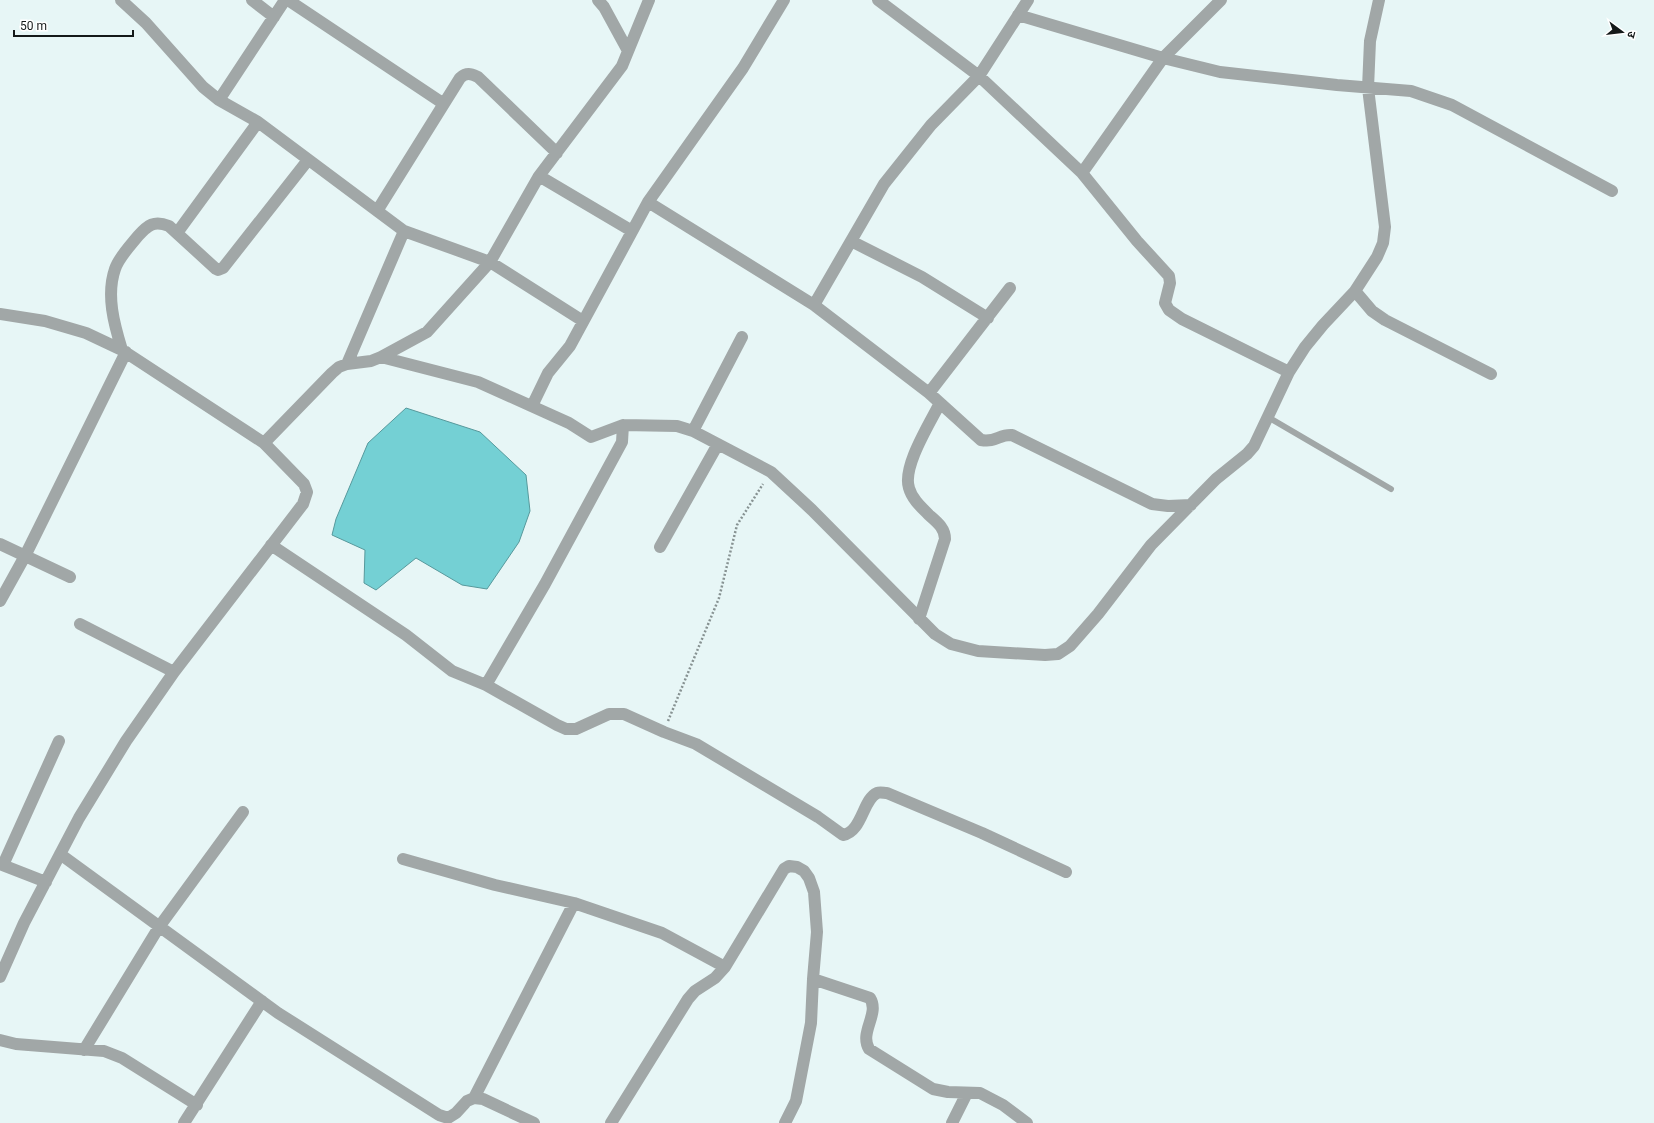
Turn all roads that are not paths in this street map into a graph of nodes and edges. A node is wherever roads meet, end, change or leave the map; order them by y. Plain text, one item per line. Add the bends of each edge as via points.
1 (122, 0) edge
2 (252, 0) edge
3 (285, 0) edge
4 (288, 0) edge
5 (598, 0) edge
6 (650, 0) edge
7 (784, 0) edge
8 (878, 0) edge
9 (1028, 0) edge
10 (1221, 0) edge
11 (1379, 0) edge
12 (1018, 15) junction
13 (274, 17) junction
14 (628, 51) junction
15 (1163, 58) junction
16 (979, 76) junction
17 (1368, 88) junction
18 (219, 100) junction
19 (444, 104) junction
20 (258, 122) junction
21 (556, 153) junction
22 (308, 160) junction
23 (1082, 172) junction
24 (539, 176) junction
25 (1612, 191) dead end
26 (648, 202) junction
27 (378, 212) junction
28 (404, 231) junction
29 (632, 231) junction
30 (177, 233) junction
31 (851, 241) junction
32 (490, 262) junction
33 (1010, 288) dead end
34 (1355, 291) junction
35 (814, 305) junction
36 (0, 314) edge
37 (988, 318) junction
38 (583, 321) junction
39 (742, 337) dead end
40 (124, 351) junction
41 (381, 357) junction
42 (347, 364) junction
43 (1288, 372) junction
44 (1491, 374) dead end
45 (929, 393) junction
46 (940, 403) junction
47 (532, 406) junction
48 (1268, 416) junction
49 (623, 425) junction
50 (693, 431) junction
51 (264, 443) junction
52 (718, 444) junction
53 (1391, 489) dead end
54 (1191, 505) junction
55 (0, 544) edge
56 (271, 545) junction
57 (660, 547) dead end
58 (25, 556) junction
59 (70, 577) dead end
60 (0, 601) edge
61 (919, 619) junction
62 (80, 624) dead end
63 (174, 672) junction
64 (486, 685) junction
65 (60, 741) dead end
66 (243, 812) dead end
67 (60, 854) junction
68 (403, 859) dead end
69 (2, 864) edge
70 (1066, 872) dead end
71 (46, 882) junction
72 (574, 903) junction
73 (159, 927) junction
74 (725, 967) junction
75 (0, 977) edge
76 (813, 979) junction
77 (262, 1001) junction
78 (0, 1040) edge
79 (84, 1050) junction
80 (967, 1093) junction
81 (474, 1098) junction
82 (197, 1105) junction
83 (184, 1123) edge
84 (534, 1123) edge
85 (611, 1123) edge
86 (785, 1123) edge
87 (952, 1123) edge
88 (1027, 1123) edge

1 - 18 street via 203,87
2 - 13 street
3 - 13 street
4 - 19 street
5 - 14 street
6 - 14 street
7 - 26 street via 743,68
8 - 16 street
9 - 12 street
10 - 15 street
11 - 17 street via 1370,41
12 - 15 street
12 - 16 street
13 - 18 street
14 - 21 street via 622,66
15 - 17 street via 1220,72
15 - 23 street
16 - 23 street
16 - 31 street via 931,126 884,184
17 - 25 street via 1411,91 1452,105
17 - 34 street via 1385,227 1383,243 1377,257
18 - 20 street
19 - 21 street via 460,78 465,74 478,76
19 - 27 street
20 - 22 street
20 - 30 street
21 - 24 street
22 - 27 street
22 - 30 street via 223,268 216,269
23 - 43 street via 1137,241 1169,276 1165,303 1169,310
24 - 29 street
24 - 32 street
26 - 29 street
26 - 35 street
27 - 28 street
28 - 32 street
28 - 42 street
29 - 38 street
30 - 40 street via 160,222 152,224 140,234 115,267 111,297 113,320
31 - 35 street
31 - 37 street via 922,277
32 - 38 street
32 - 41 street via 427,332
33 - 37 street
34 - 43 street via 1304,347
34 - 44 street via 1372,311 1386,320
35 - 45 street
36 - 40 street via 45,321 80,331
37 - 45 street
38 - 47 street via 570,346 548,373
39 - 50 street
40 - 51 street
40 - 58 street
41 - 42 street
41 - 47 street via 478,382
42 - 51 street via 332,373
43 - 48 street
45 - 46 street
46 - 54 street via 981,440 990,442 1005,434 1012,435 1152,504
46 - 61 street via 911,460 908,473 911,494 919,506 943,528 945,535
47 - 49 street via 592,437
48 - 53 lane
48 - 54 street via 1254,446
49 - 50 street via 677,426
49 - 64 street via 622,442
50 - 52 street
51 - 56 street via 304,484 307,492 302,504
52 - 57 street
52 - 61 street via 771,472
54 - 61 street via 1151,546 1070,646 1058,654 978,651 951,644
55 - 58 street
56 - 63 street
56 - 64 street via 406,635 452,671
58 - 59 street
58 - 60 street
62 - 63 street
63 - 67 street via 126,741
64 - 70 street via 566,729 576,728 616,713 696,744 818,817 843,835 849,834 854,828 873,796 878,792 887,793
65 - 69 street
66 - 73 street
67 - 71 street
67 - 73 street
68 - 72 street
69 - 71 street
71 - 75 street
72 - 74 street via 662,933
72 - 81 street
73 - 77 street
73 - 79 street
74 - 76 street via 784,869 790,866 804,871 814,892 817,932
74 - 85 street via 688,999
76 - 80 street via 870,998 873,1009 865,1038 869,1049 933,1089
76 - 86 street via 811,1023 804,1060 796,1101
77 - 81 street via 439,1115 448,1118
77 - 82 street
78 - 79 street via 16,1044
79 - 82 street via 104,1051 122,1058
80 - 87 street
80 - 88 street via 989,1096
81 - 84 street via 483,1099
82 - 83 street

